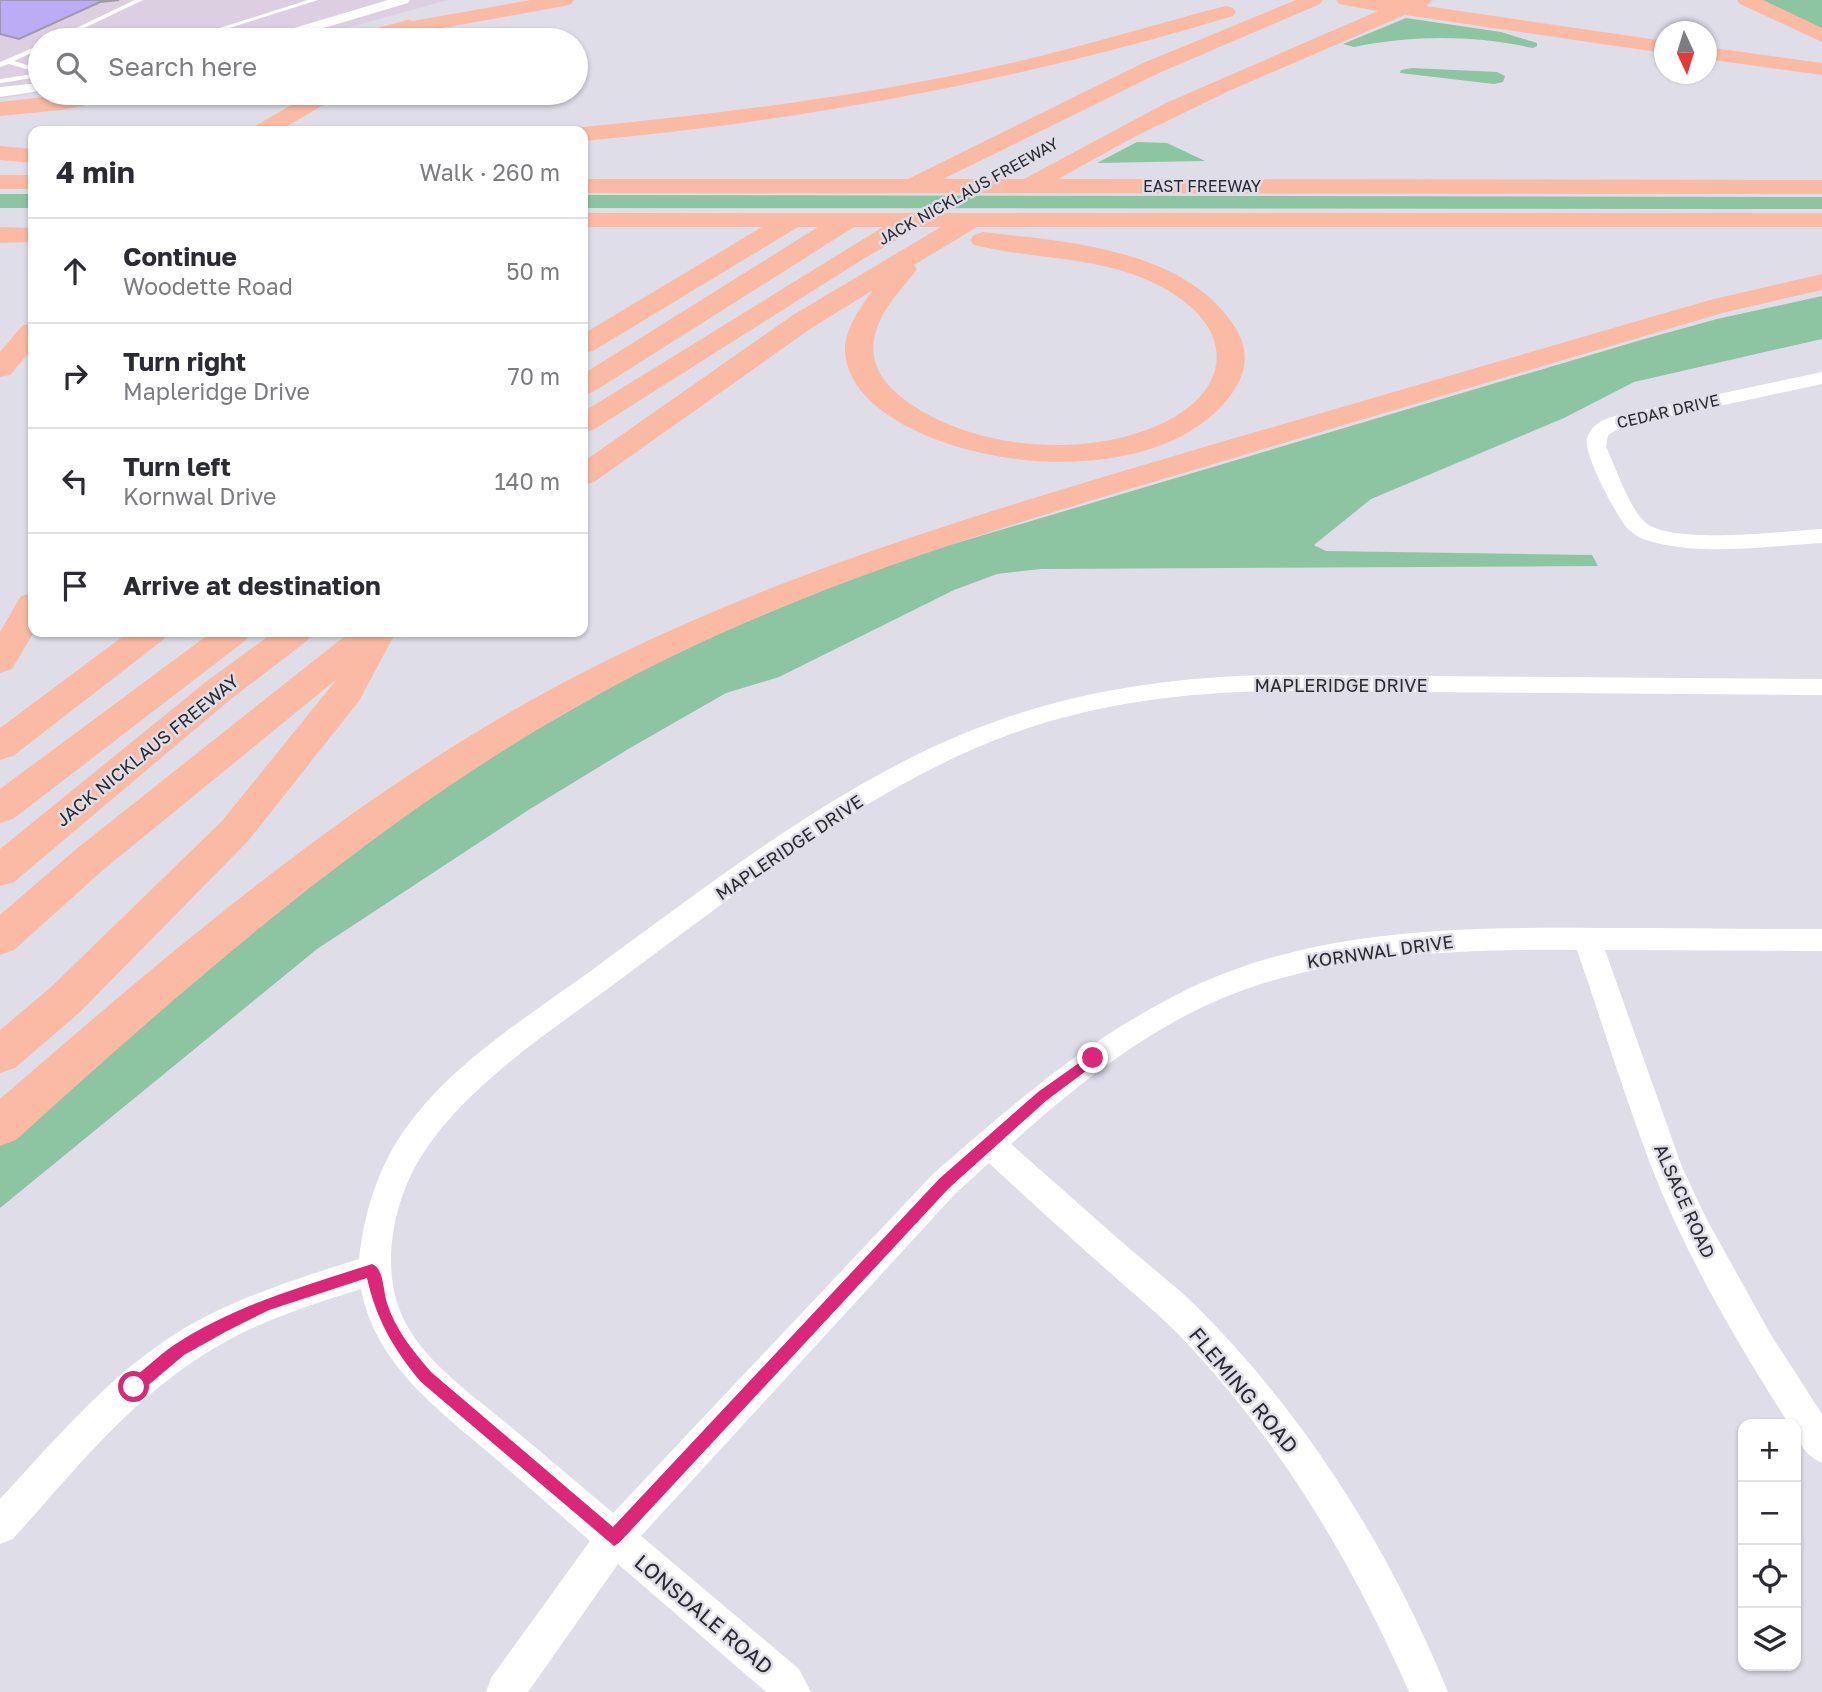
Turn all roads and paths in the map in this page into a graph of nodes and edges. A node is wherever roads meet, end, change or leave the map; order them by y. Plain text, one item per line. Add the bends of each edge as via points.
1 (140, 0) edge
2 (315, 0) edge
3 (403, 0) edge
4 (501, 0) edge
5 (565, 0) edge
6 (1313, 0) edge
7 (1423, 0) edge
8 (1747, 0) edge
9 (1262, 1) edge
10 (1342, 7) edge
11 (1373, 10) edge
12 (80, 28) edge
13 (224, 28) edge
14 (309, 28) edge
15 (401, 28) edge
16 (411, 28) edge
17 (476, 28) edge
18 (1822, 36) edge
19 (1654, 46) edge
20 (28, 52) edge
21 (1717, 55) edge
22 (3, 62) edge
23 (28, 69) edge
24 (1822, 69) edge
25 (1200, 73) dead end
26 (28, 75) edge
27 (0, 80) edge
28 (1063, 87) dead end
29 (28, 88) edge
30 (0, 92) edge
31 (41, 105) edge
32 (306, 105) edge
33 (0, 109) edge
34 (271, 126) edge
35 (588, 133) edge
36 (0, 153) edge
37 (28, 156) edge
38 (1020, 162) dead end
39 (900, 164) dead end
40 (28, 170) edge
41 (0, 171) edge
42 (0, 182) edge
43 (28, 183) edge
44 (588, 186) edge
45 (1822, 187) edge
46 (1620, 219) junction
47 (1822, 219) edge
48 (588, 220) edge
49 (0, 221) edge
50 (28, 221) edge
51 (0, 235) edge
52 (28, 235) edge
53 (588, 236) edge
54 (949, 236) junction
55 (916, 253) junction
56 (1822, 282) edge
57 (28, 337) edge
58 (0, 339) edge
59 (588, 342) edge
60 (28, 367) edge
61 (0, 369) edge
62 (1822, 379) edge
63 (588, 383) edge
64 (588, 421) edge
65 (588, 471) edge
66 (1822, 536) edge
67 (28, 613) edge
68 (144, 637) edge
69 (227, 637) edge
70 (289, 637) edge
71 (366, 637) edge
72 (376, 637) edge
73 (0, 662) edge
74 (1822, 687) edge
75 (0, 747) edge
76 (0, 809) edge
77 (0, 871) edge
78 (0, 939) edge
79 (1587, 939) junction
80 (1822, 940) edge
81 (0, 1055) edge
82 (0, 1126) edge
83 (988, 1143) junction
84 (372, 1270) junction
85 (1822, 1445) edge
86 (0, 1526) edge
87 (614, 1538) junction
88 (505, 1692) edge
89 (792, 1692) edge
90 (1429, 1692) edge

1 - 12 lane
2 - 13 lane
3 - 14 street
4 - 15 highway
5 - 16 highway
5 - 17 highway
6 - 63 highway, JACK NICKLAUS FREEWAY via 1151,68 864,211
7 - 11 highway
8 - 18 highway
9 - 28 highway
9 - 35 highway via 1154,35 927,89 805,110
10 - 11 highway
10 - 19 highway
10 - 25 highway
11 - 55 highway via 1091,150
20 - 22 lane
21 - 24 highway
22 - 23 lane
26 - 27 lane
29 - 30 street
31 - 33 highway
32 - 34 highway
36 - 37 highway
38 - 64 highway, JACK NICKLAUS FREEWAY via 851,256
39 - 59 highway via 730,255
40 - 41 highway
42 - 43 highway
44 - 45 highway, EAST FREEWAY
46 - 47 highway, EAST FREEWAY
46 - 48 highway, EAST FREEWAY
46 - 54 highway via 1459,231
49 - 50 highway
51 - 52 highway
53 - 54 highway
54 - 55 highway via 1081,252 1163,278 1194,296 1223,326 1232,361 1228,378 1214,400 1193,418 1159,435 1107,449 1026,452 939,432 889,403 865,376 860,363 860,339 870,313
55 - 65 highway via 803,320
56 - 82 highway via 1719,306 989,520 754,605 592,682 498,735 320,856 134,1007
57 - 61 highway
58 - 60 highway
62 - 66 street, CEDAR DRIVE via 1615,422 1595,439 1636,525 1649,535 1674,541
67 - 73 highway
68 - 75 highway
69 - 76 highway
70 - 77 highway, JACK NICKLAUS FREEWAY
71 - 78 highway via 89,860
72 - 81 highway via 347,692 235,831 65,1000
74 - 84 street, MAPLERIDGE DRIVE via 1206,687 1130,697 985,735 838,810 596,981 474,1074 448,1098 402,1160 387,1194
79 - 80 street, KORNWAL DRIVE
79 - 83 street, KORNWAL DRIVE via 1485,938 1406,944 1307,960 1248,977 1196,998 1103,1052
79 - 85 street, ALSACE ROAD via 1667,1167 1695,1228 1759,1347
83 - 87 street, KORNWAL DRIVE via 944,1184
83 - 90 street, FLEMING ROAD via 1187,1320 1253,1393 1353,1541
84 - 86 street via 266,1305 179,1350 80,1439
84 - 87 street, MAPLERIDGE DRIVE via 389,1326 426,1377
87 - 88 street, KORNWAL DRIVE
87 - 89 street, LONSDALE ROAD

